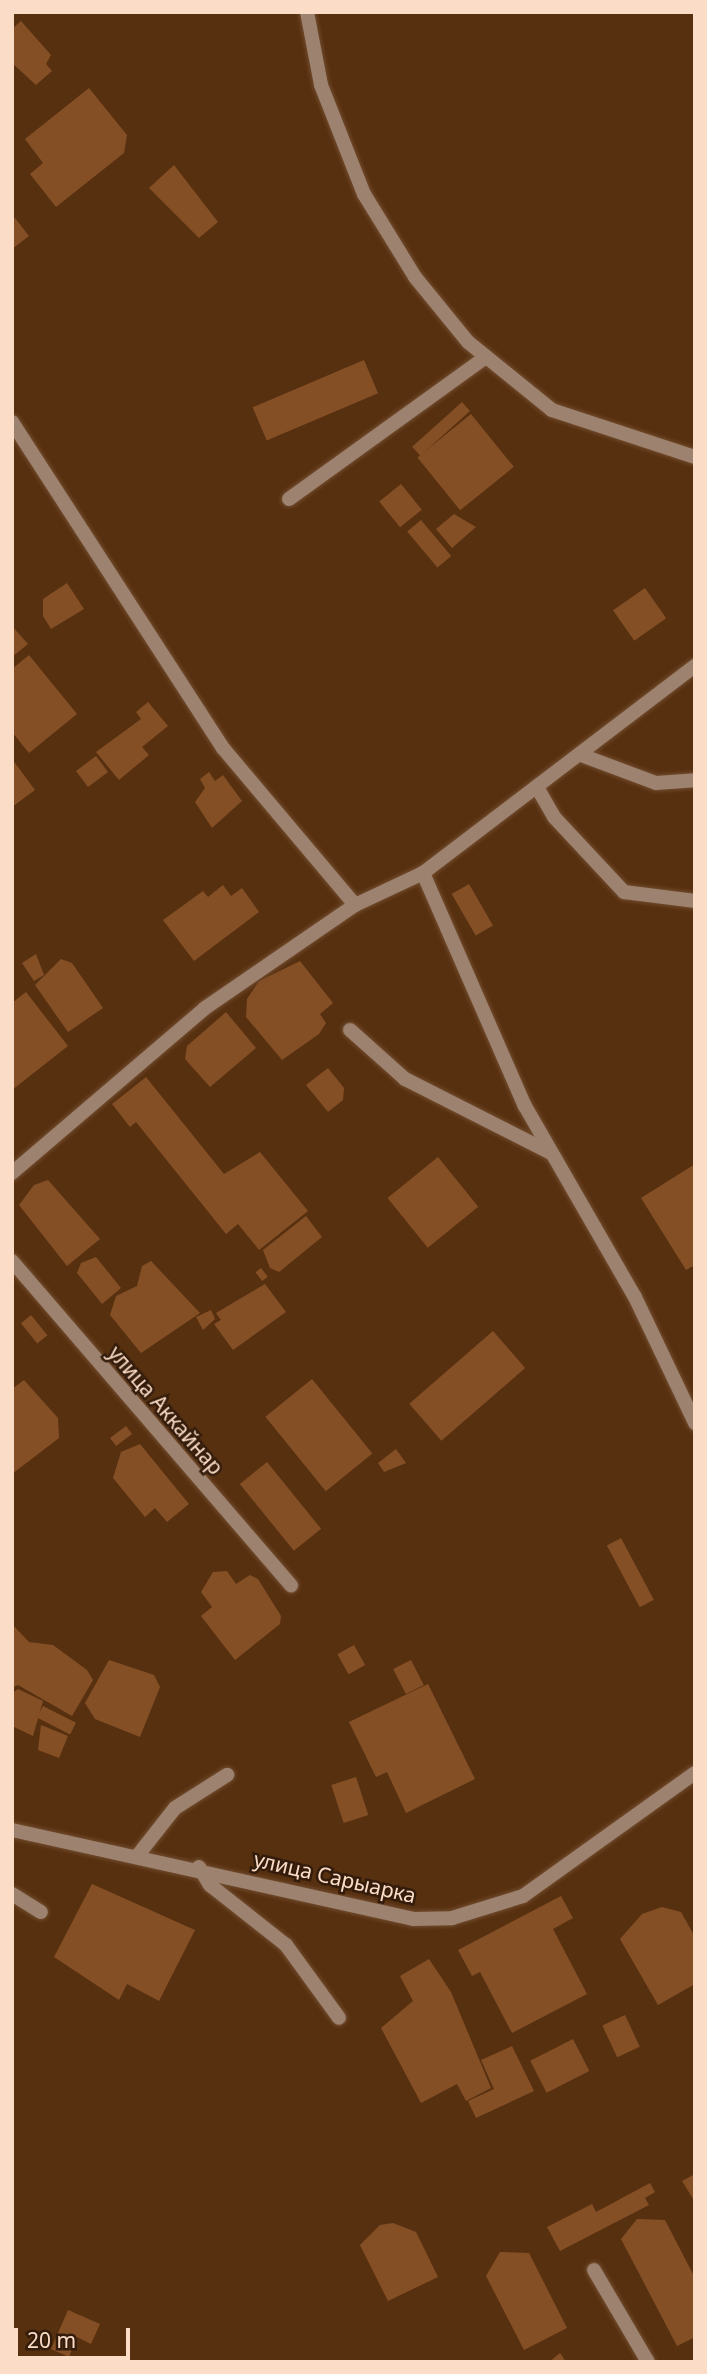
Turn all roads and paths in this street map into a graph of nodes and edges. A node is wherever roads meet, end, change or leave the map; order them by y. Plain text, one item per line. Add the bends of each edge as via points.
1 (307, 12) edge
2 (486, 356) junction
3 (12, 422) edge
4 (695, 457) edge
5 (289, 499) dead end
6 (695, 666) edge
7 (581, 755) junction
8 (695, 780) edge
9 (538, 789) junction
10 (423, 873) junction
11 (695, 901) edge
12 (355, 905) junction
13 (350, 1030) dead end
14 (552, 1154) junction
15 (12, 1173) edge
16 (12, 1261) edge
17 (695, 1423) edge
18 (290, 1585) dead end
19 (695, 1773) edge
20 (227, 1775) dead end
21 (12, 1830) edge
22 (138, 1855) junction
23 (199, 1867) junction
24 (12, 1894) edge
25 (41, 1912) dead end
26 (339, 2018) dead end
27 (594, 2270) dead end
28 (648, 2362) edge

1 - 2 street via 321,85 364,194 415,277
2 - 4 street via 552,410
2 - 5 street
3 - 12 street via 194,707
6 - 7 street
7 - 8 street via 656,783
7 - 9 street
9 - 10 street
9 - 11 street via 562,827 624,892
10 - 12 street
10 - 14 street via 470,989
12 - 15 street via 205,1008
13 - 14 street via 405,1079
14 - 17 street via 635,1297
16 - 18 street, улица Аккайнар
19 - 23 street, улица Сарыарка via 523,1896 452,1918 413,1919
20 - 22 street via 175,1808
21 - 22 street, улица Сарыарка
22 - 23 street, улица Сарыарка
23 - 26 street via 210,1885 286,1945
24 - 25 street
27 - 28 street

